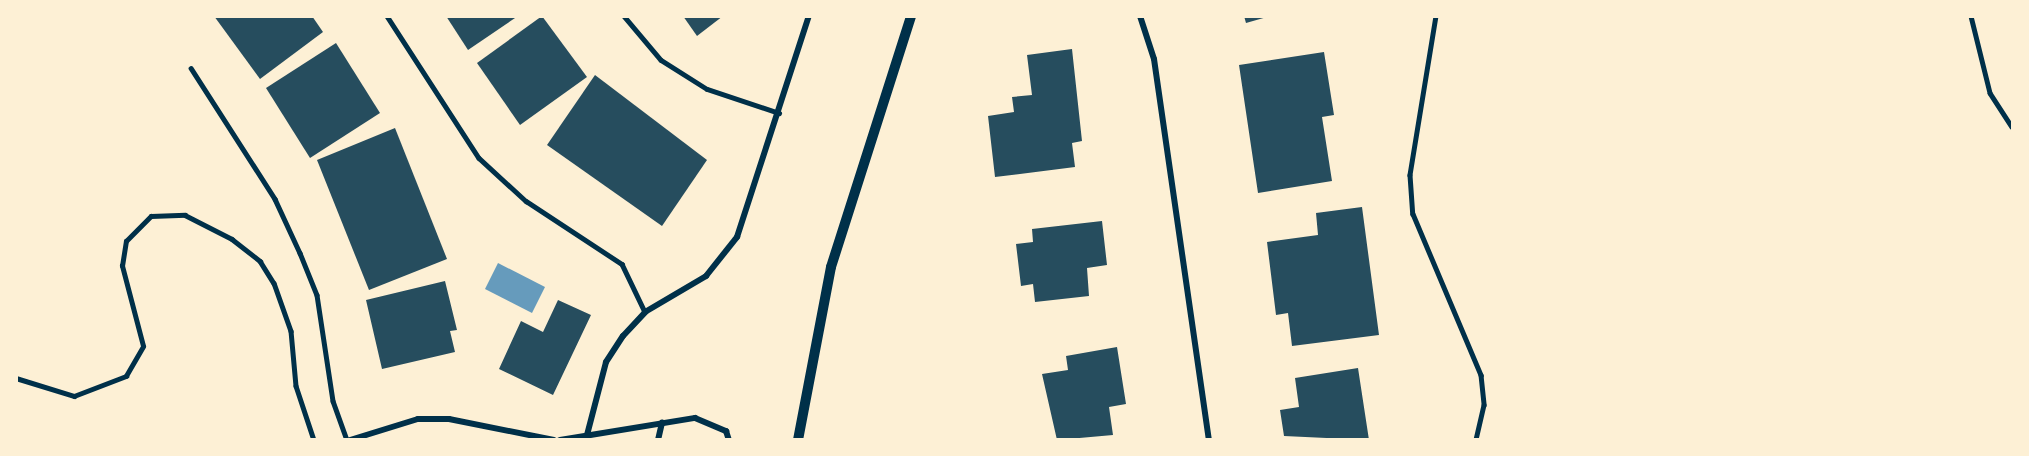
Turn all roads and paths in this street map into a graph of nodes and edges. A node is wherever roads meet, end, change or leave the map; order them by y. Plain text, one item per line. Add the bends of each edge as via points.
1 (387, 16) edge
2 (624, 16) edge
3 (809, 16) edge
4 (911, 16) edge
5 (1140, 16) edge
6 (1436, 16) edge
7 (1971, 16) edge
8 (190, 68) dead end
9 (779, 113) junction
10 (2013, 127) edge
11 (645, 312) junction
12 (16, 378) edge
13 (662, 422) junction
14 (586, 435) junction
15 (314, 440) edge
16 (348, 440) edge
17 (554, 440) edge
18 (560, 440) edge
19 (594, 440) edge
20 (658, 440) edge
21 (729, 440) edge
22 (798, 440) edge
23 (1209, 440) edge
24 (1476, 440) edge

1 - 11 lane via 479,158 526,201 622,264
2 - 9 lane via 661,60 707,89
3 - 9 street
4 - 22 street via 831,267
5 - 23 street via 1154,59
6 - 24 lane via 1410,175 1413,214 1481,375 1482,430
7 - 10 lane via 1990,93
8 - 16 lane via 275,199 300,253 317,295 333,401
9 - 11 street via 738,237 706,276
11 - 14 street via 606,362
12 - 15 lane via 74,396 126,376 143,346 122,266 126,241 151,216 185,214 232,239 260,261 274,283 291,331 296,386
13 - 14 street
13 - 20 street
13 - 21 street via 695,418 726,431
14 - 18 street
14 - 19 street
16 - 17 street via 428,419

